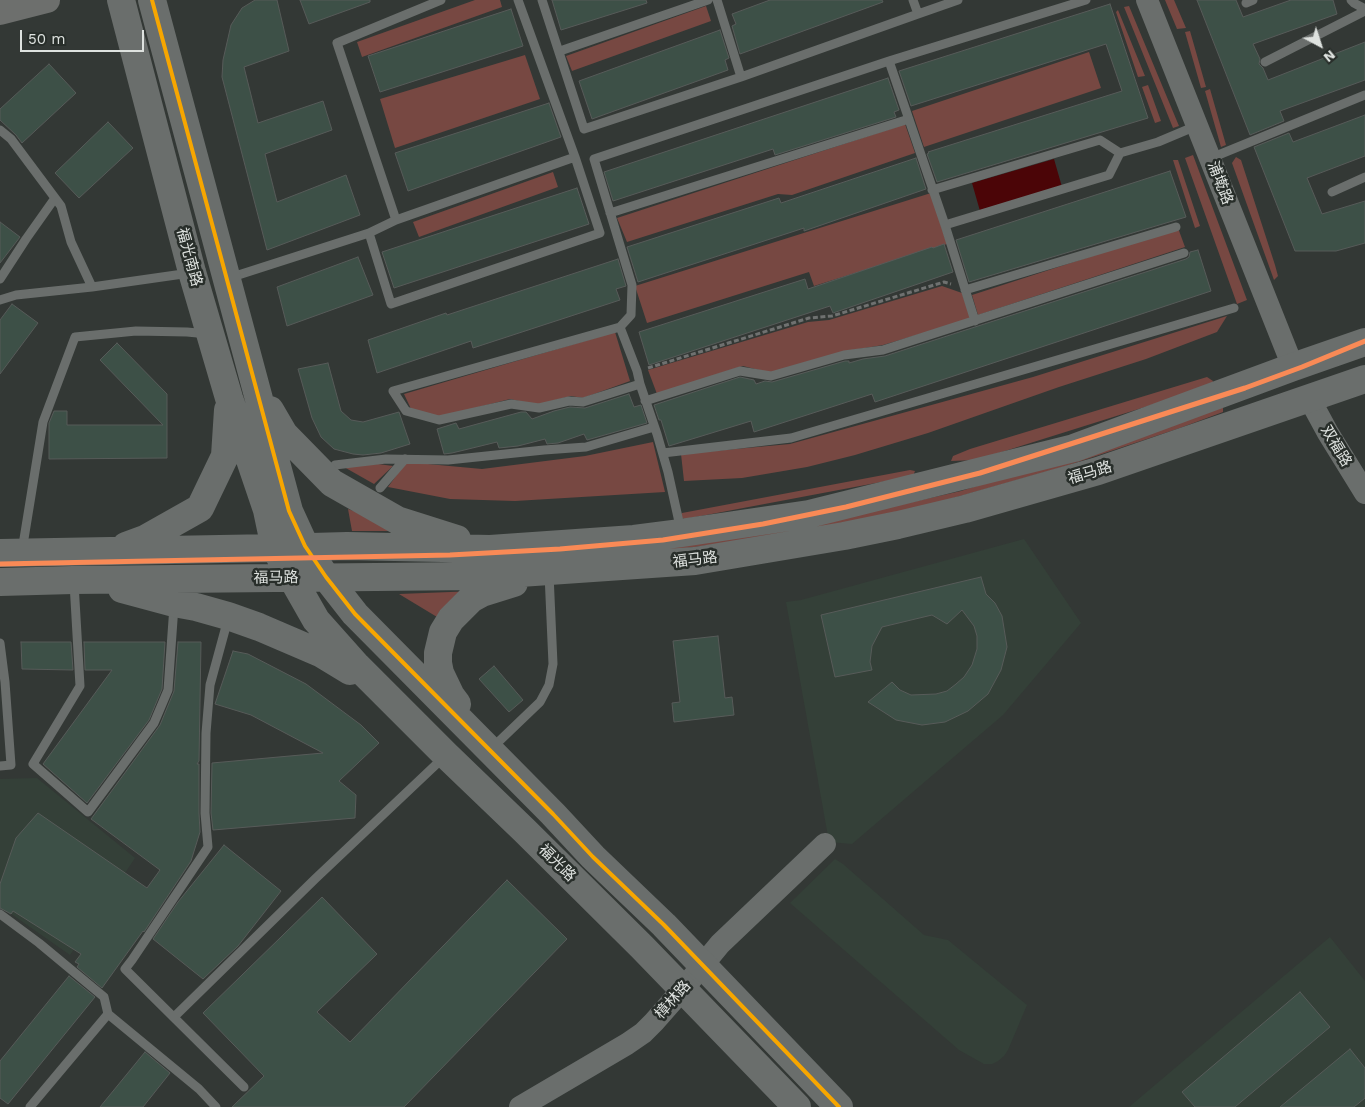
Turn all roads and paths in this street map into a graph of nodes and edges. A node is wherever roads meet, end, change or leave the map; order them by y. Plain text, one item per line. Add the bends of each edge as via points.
1 (47, 0) edge
2 (121, 0) edge
3 (152, 0) edge
4 (442, 0) edge
5 (518, 0) edge
6 (542, 0) edge
7 (708, 0) edge
8 (717, 0) edge
9 (913, 0) edge
10 (958, 0) edge
11 (1086, 0) edge
12 (1147, 0) edge
13 (1351, 0) edge
14 (419, 4) edge
15 (1365, 10) edge
16 (0, 12) edge
17 (918, 14) junction
18 (560, 51) junction
19 (889, 61) junction
20 (1265, 62) dead end
21 (741, 77) junction
22 (1365, 95) edge
23 (909, 119) junction
24 (1197, 126) junction
25 (0, 130) edge
26 (1120, 153) junction
27 (575, 157) junction
28 (1211, 158) junction
29 (1365, 177) edge
30 (932, 190) junction
31 (1332, 192) dead end
32 (55, 198) junction
33 (610, 213) junction
34 (396, 220) junction
35 (944, 225) junction
36 (1176, 227) dead end
37 (369, 233) junction
38 (1184, 253) dead end
39 (192, 272) junction
40 (0, 279) edge
41 (227, 279) junction
42 (92, 287) junction
43 (965, 290) junction
44 (0, 300) edge
45 (1234, 308) dead end
46 (975, 321) junction
47 (620, 327) junction
48 (210, 334) junction
49 (1365, 342) edge
50 (1293, 367) junction
51 (636, 371) junction
52 (1365, 379) edge
53 (254, 380) junction
54 (640, 384) junction
55 (229, 398) junction
56 (1309, 398) junction
57 (645, 401) junction
58 (654, 426) junction
59 (662, 453) junction
60 (406, 459) junction
61 (336, 465) dead end
62 (380, 488) dead end
63 (1365, 493) edge
64 (278, 510) junction
65 (681, 533) junction
66 (305, 546) junction
67 (275, 548) junction
68 (490, 549) junction
69 (110, 551) junction
70 (11, 553) edge
71 (549, 571) junction
72 (326, 577) junction
73 (292, 578) junction
74 (81, 580) junction
75 (0, 582) edge
76 (174, 603) junction
77 (228, 616) junction
78 (0, 643) edge
79 (2, 683) edge
80 (389, 698) junction
81 (490, 750) junction
82 (446, 755) junction
83 (0, 766) edge
84 (825, 844) dead end
85 (0, 914) edge
86 (703, 965) junction
87 (683, 989) junction
88 (108, 1014) junction
89 (174, 1018) junction
90 (244, 1087) dead end
91 (30, 1107) edge
92 (216, 1107) edge
93 (520, 1107) edge
94 (797, 1107) edge
95 (839, 1107) edge

1 - 16 main road
2 - 39 main road, 福光南路
3 - 41 main road, 福光南路
4 - 14 lane
5 - 27 lane
6 - 18 lane
7 - 18 lane
8 - 21 lane
9 - 17 lane
10 - 17 lane
11 - 19 lane
12 - 24 street, 浦墘路
13 - 15 lane
14 - 34 lane via 338,43
15 - 20 lane
17 - 21 lane
18 - 21 lane via 584,129
19 - 23 lane
19 - 33 lane via 594,158
22 - 28 lane
23 - 30 lane
23 - 33 lane
24 - 26 lane
24 - 28 street, 浦墘路
25 - 32 lane via 11,139
26 - 30 lane via 1100,140
26 - 35 lane via 1109,174
27 - 34 lane
27 - 37 lane via 600,233 391,304
28 - 50 street, 浦墘路
29 - 31 lane
30 - 35 lane
32 - 40 lane
32 - 42 lane
33 - 47 lane via 632,285 631,315
34 - 37 lane
35 - 43 lane
36 - 43 lane
37 - 41 lane
38 - 46 lane
39 - 42 lane
39 - 48 main road, 福光南路
41 - 53 main road, 福光南路
42 - 44 lane via 16,295
43 - 46 lane
43 - 51 path via 944,282 832,316 809,318
45 - 59 lane via 791,438
46 - 57 lane via 883,350 844,355 771,376 740,372
47 - 51 lane
47 - 54 lane via 393,392 406,412 439,420 511,404 539,408 569,401 583,402
48 - 55 main road, 福光南路
48 - 70 lane via 136,331 74,337 43,422
49 - 50 main road, 福马路
50 - 65 main road, 福马路 via 1074,448 809,514
51 - 54 lane
52 - 56 main road, 福马路
53 - 64 main road, 福光南路
53 - 68 main road via 284,434 332,483 397,520
54 - 57 lane
55 - 64 main road, 福光南路
55 - 69 main road via 225,456 200,508 145,539
56 - 63 street, 双福路
56 - 71 main road, 福马路 via 1098,471 898,525 695,561
57 - 58 lane
58 - 59 lane
58 - 60 lane via 586,448 448,460
59 - 65 lane
60 - 61 lane
60 - 62 lane
64 - 66 main road, 福光路
64 - 67 main road, 福光路
65 - 68 main road, 福马路
66 - 67 main road, 福马路
66 - 68 main road, 福马路
66 - 72 main road, 福光路
67 - 69 main road, 福马路
67 - 73 main road, 福光路
69 - 70 main road, 福马路
71 - 72 main road, 福马路 via 476,576
71 - 81 lane via 553,664 549,685 540,702
71 - 81 main road via 471,599 443,632 438,663 443,681
72 - 73 main road, 福马路
72 - 81 main road, 福光路 via 355,614
73 - 74 main road, 福马路
73 - 80 main road, 福光路 via 316,620
74 - 75 main road, 福马路
74 - 76 main road
74 - 76 lane via 80,686 33,764 88,812 158,715 168,690
76 - 77 main road
77 - 80 main road via 322,654
77 - 89 lane via 210,686 205,813 208,847 124,969
78 - 79 lane
79 - 83 lane via 11,765
80 - 82 main road, 福光路
81 - 86 main road, 福光路
82 - 87 main road, 福光路
82 - 89 lane
84 - 86 street, 樟林路 via 720,944
85 - 88 lane via 104,997
86 - 87 street, 樟林路
86 - 95 main road, 福光路
87 - 93 street, 樟林路 via 643,1033
87 - 94 main road, 福光路
88 - 91 lane
88 - 92 lane via 199,1089
89 - 90 lane

